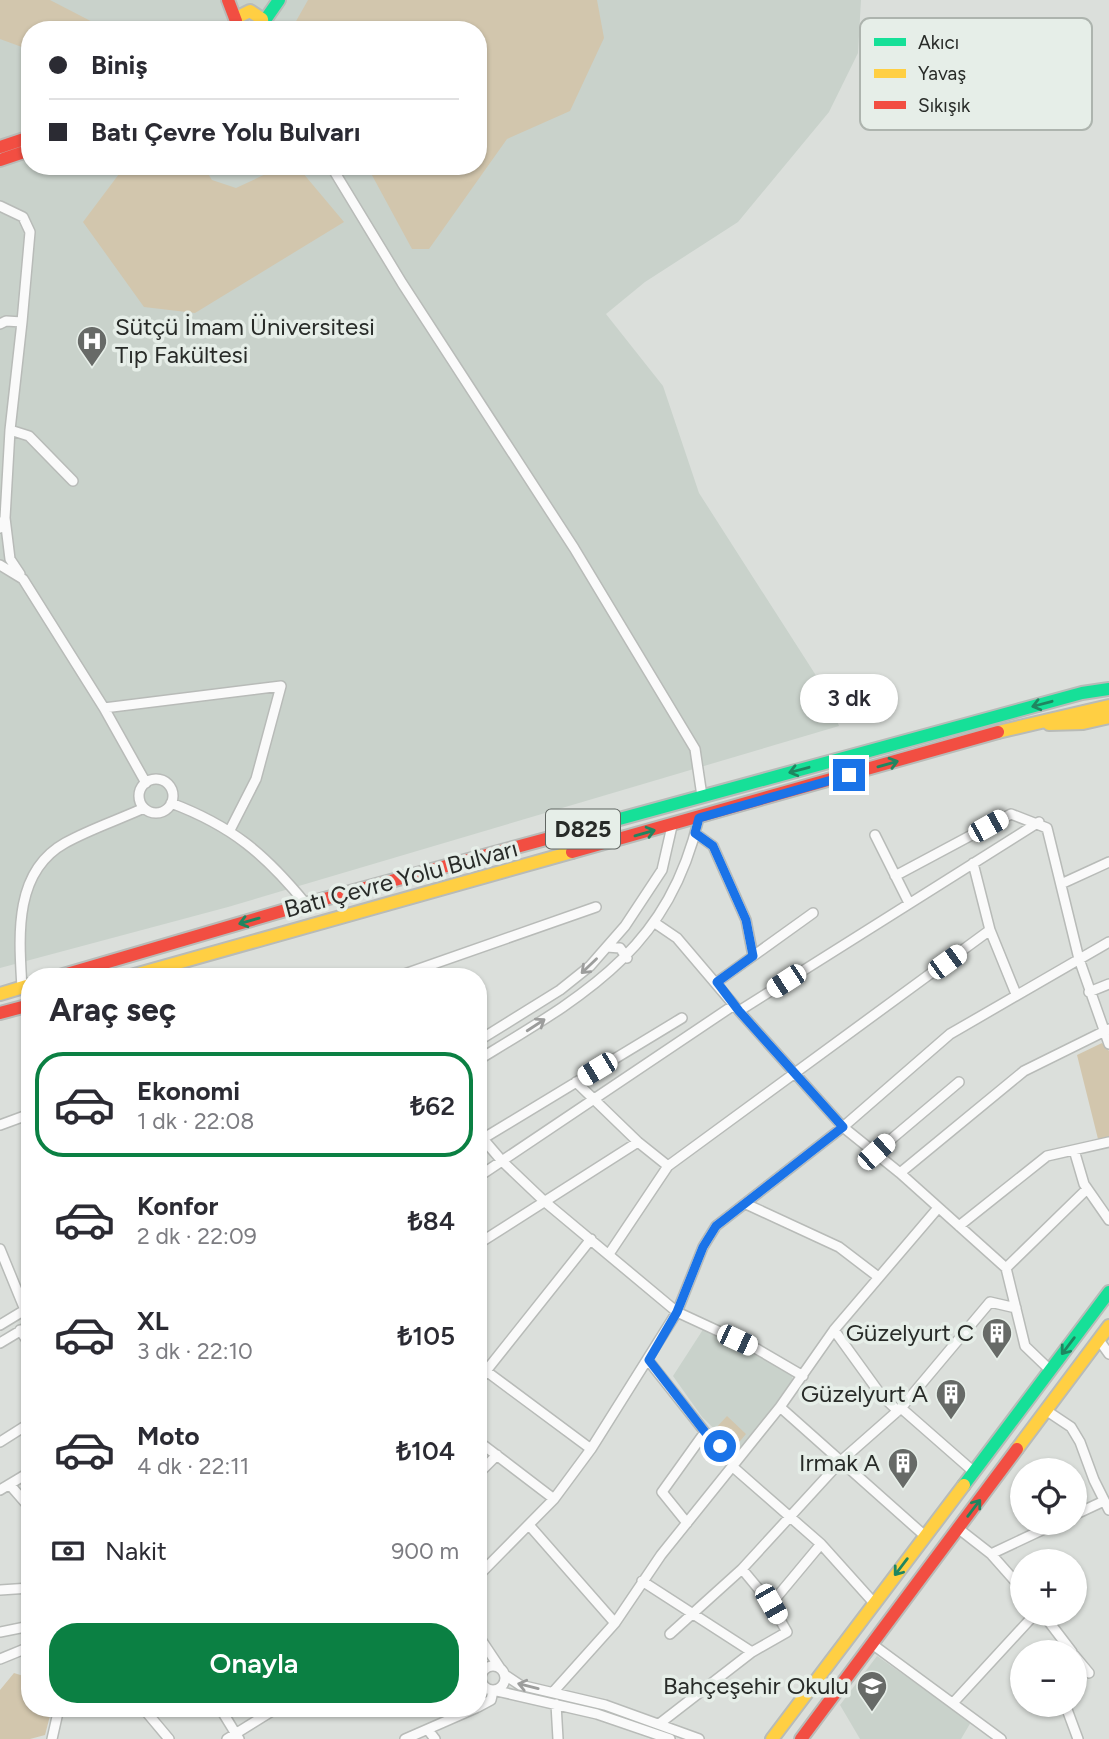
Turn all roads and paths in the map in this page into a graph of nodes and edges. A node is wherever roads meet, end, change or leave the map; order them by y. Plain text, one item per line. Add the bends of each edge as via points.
1 (228, 0) edge
2 (264, 0) edge
3 (279, 0) edge
4 (255, 15) edge
5 (233, 21) edge
6 (237, 21) edge
7 (21, 140) edge
8 (0, 147) edge
9 (21, 153) edge
10 (0, 160) edge
11 (336, 175) edge
12 (0, 206) edge
13 (22, 322) junction
14 (0, 324) edge
15 (10, 430) junction
16 (73, 481) dead end
17 (5, 518) junction
18 (0, 528) edge
19 (0, 565) edge
20 (23, 579) junction
21 (1108, 689) edge
22 (1109, 706) edge
23 (104, 708) junction
24 (1109, 718) edge
25 (1023, 725) junction
26 (145, 783) junction
27 (702, 796) junction
28 (171, 803) junction
29 (144, 808) junction
30 (699, 818) junction
31 (1039, 822) junction
32 (672, 826) junction
33 (230, 830) junction
34 (695, 833) junction
35 (874, 835) dead end
36 (1109, 862) edge
37 (973, 863) junction
38 (895, 876) junction
39 (1061, 884) junction
40 (909, 903) junction
41 (306, 904) junction
42 (596, 907) dead end
43 (813, 913) dead end
44 (655, 923) junction
45 (990, 930) junction
46 (1109, 942) edge
47 (607, 947) junction
48 (753, 956) junction
49 (627, 958) junction
50 (1079, 959) junction
51 (23, 968) edge
52 (87, 968) edge
53 (160, 968) edge
54 (422, 968) edge
55 (717, 982) junction
56 (1109, 984) edge
57 (21, 988) edge
58 (1089, 992) junction
59 (0, 994) edge
60 (1016, 994) junction
61 (21, 1007) edge
62 (737, 1008) junction
63 (0, 1013) edge
64 (682, 1018) dead end
65 (1106, 1030) edge
66 (487, 1035) edge
67 (1109, 1044) edge
68 (487, 1054) edge
69 (793, 1074) junction
70 (576, 1082) junction
71 (959, 1082) dead end
72 (595, 1101) junction
73 (21, 1117) edge
74 (0, 1125) edge
75 (843, 1127) junction
76 (487, 1133) edge
77 (638, 1142) junction
78 (1109, 1142) edge
79 (487, 1146) edge
80 (1074, 1150) junction
81 (876, 1152) junction
82 (502, 1161) junction
83 (668, 1166) junction
84 (487, 1171) edge
85 (900, 1173) junction
86 (1087, 1189) junction
87 (544, 1201) junction
88 (746, 1204) junction
89 (938, 1208) junction
90 (1109, 1220) edge
91 (959, 1226) junction
92 (487, 1238) edge
93 (591, 1240) junction
94 (0, 1249) edge
95 (609, 1254) junction
96 (1006, 1268) junction
97 (877, 1276) junction
98 (1109, 1292) edge
99 (21, 1296) edge
100 (1016, 1308) junction
101 (677, 1312) junction
102 (21, 1313) edge
103 (0, 1325) edge
104 (1109, 1326) edge
105 (20, 1330) edge
106 (834, 1330) junction
107 (1099, 1340) junction
108 (0, 1343) edge
109 (1109, 1354) edge
110 (649, 1360) junction
111 (487, 1370) edge
112 (1050, 1370) junction
113 (487, 1372) edge
114 (803, 1376) junction
115 (780, 1407) junction
116 (900, 1410) junction
117 (1047, 1411) junction
118 (21, 1429) edge
119 (705, 1432) junction
120 (0, 1442) edge
121 (487, 1448) edge
122 (591, 1449) junction
123 (497, 1455) junction
124 (842, 1460) junction
125 (734, 1463) junction
126 (487, 1465) edge
127 (974, 1472) junction
128 (21, 1478) edge
129 (10, 1485) junction
130 (0, 1490) edge
131 (21, 1498) edge
132 (554, 1499) junction
133 (1107, 1505) edge
134 (1087, 1511) edge
135 (789, 1518) junction
136 (687, 1523) junction
137 (529, 1525) junction
138 (958, 1529) junction
139 (1031, 1535) edge
140 (925, 1536) junction
141 (821, 1544) junction
142 (991, 1554) junction
143 (487, 1567) edge
144 (742, 1569) junction
145 (1010, 1575) edge
146 (642, 1581) junction
147 (21, 1589) edge
148 (0, 1590) edge
149 (874, 1603) junction
150 (771, 1604) junction
151 (695, 1614) junction
152 (615, 1623) junction
153 (1024, 1626) edge
154 (1052, 1626) edge
155 (21, 1628) edge
156 (0, 1632) edge
157 (670, 1634) dead end
158 (1063, 1640) edge
159 (872, 1644) junction
160 (487, 1648) edge
161 (21, 1650) edge
162 (752, 1652) junction
163 (0, 1659) edge
164 (487, 1669) edge
165 (1087, 1670) edge
166 (503, 1672) junction
167 (1089, 1673) dead end
168 (488, 1689) edge
169 (554, 1691) junction
170 (953, 1703) junction
171 (556, 1704) junction
172 (57, 1717) edge
173 (151, 1717) edge
174 (224, 1717) edge
175 (264, 1717) edge
176 (457, 1717) edge
177 (1070, 1717) edge
178 (659, 1724) junction
179 (428, 1730) junction
180 (234, 1737) edge
181 (52, 1739) edge
182 (169, 1739) edge
183 (405, 1739) edge
184 (435, 1739) edge
185 (558, 1739) edge
186 (670, 1739) edge
187 (699, 1739) edge
188 (772, 1739) edge
189 (801, 1739) edge
190 (1001, 1739) edge
191 (1078, 1739) edge

1 - 5 main road
2 - 4 main road
3 - 4 main road
4 - 6 main road via 242,14
7 - 8 main road
9 - 10 main road
11 - 27 street via 574,548 695,749
12 - 13 street via 23,217 30,232
13 - 14 street
13 - 15 street
15 - 16 street via 29,436
15 - 17 street
17 - 18 street
17 - 20 street via 10,559
19 - 20 street
20 - 23 street
21 -> 27 main road, Batı Çevre Yolu Bulvarı / D825
22 - 25 main road, Batı Çevre Yolu Bulvarı / D825
23 - 26 street
23 - 33 street via 281,686 256,779
24 - 25 main road
30 -> 25 main road, Batı Çevre Yolu Bulvarı / D825
26 - 28 street via 156,779 166,783 172,792
26 - 29 street via 139,798
27 - 41 main road, Batı Çevre Yolu Bulvarı / D825
28 - 29 street via 159,813
28 - 33 street
29 - 51 street via 64,844 39,865 24,894 19,943
30 - 32 main road, Batı Çevre Yolu Bulvarı / D825
30 - 34 street
31 - 37 street
31 - 38 street via 1011,814
31 - 39 street via 1047,828
32 - 47 street via 662,870
53 -> 32 main road, Batı Çevre Yolu Bulvarı / D825
33 - 41 street via 261,853
34 - 44 street via 691,851
34 - 48 street via 713,846 746,920
35 - 38 street
36 - 39 street
37 - 40 street
37 - 45 street
38 - 40 street
39 - 50 street
40 - 62 street
41 -> 52 main road, Batı Çevre Yolu Bulvarı / D825
42 - 54 street
43 - 48 street
44 - 49 street
44 - 55 street via 677,938
45 - 60 street
45 - 69 street
46 - 50 street
47 - 49 street via 620,948
47 -> 66 street via 561,990
48 - 55 street
68 -> 49 street via 590,990
50 - 58 street
50 - 60 street
55 - 62 street
56 - 58 street
57 - 59 main road
58 - 65 street
60 - 75 street via 950,1034
61 - 63 main road
62 - 69 street
62 - 72 street
64 - 70 street
65 - 67 street
65 - 85 street via 1024,1071
69 - 75 street
69 - 83 street
70 - 72 street
70 - 76 street
71 - 81 street
72 - 77 street
72 - 82 street
73 - 74 street
75 - 81 street
75 - 88 street
77 - 83 street
77 - 87 street
78 - 80 street
79 - 82 street
80 - 86 street
80 - 91 street via 1047,1157
81 - 85 street
82 - 84 street
82 - 87 street
83 - 95 street
85 - 89 street
86 - 90 street
86 - 96 street
87 - 92 street
87 - 93 street
88 - 97 street via 839,1247
88 - 101 street via 716,1226
89 - 91 street
89 - 97 street
91 - 96 street
93 - 95 street
93 - 111 street
94 - 99 street
95 - 101 street
96 - 100 street
97 - 106 street
98 -> 112 main road
100 - 112 street via 1025,1346
100 - 116 street via 990,1302
101 - 110 street
101 - 114 street
102 - 103 street
104 - 107 main road
105 - 108 street
106 - 114 street
106 - 116 street via 881,1395
107 - 109 street
107 - 117 main road
110 - 119 street
110 - 122 street
112 - 127 main road
113 - 122 street
114 - 115 street
115 - 124 street
115 - 125 street
116 - 124 street
116 - 127 street
117 - 133 street via 1071,1427
138 -> 117 main road
118 - 120 street
119 - 125 street
119 - 136 street via 662,1492
121 - 123 street
122 - 132 street
123 - 126 street
123 - 132 street
124 - 135 street
124 - 140 street
125 - 135 street
125 - 136 street
127 - 140 main road
128 - 129 street
129 - 130 street
129 - 131 street
132 - 137 street
133 - 134 street
135 - 141 street
135 - 144 street
136 - 146 street
137 - 143 street
137 - 152 street
138 - 142 street
138 - 159 main road
139 - 142 street
140 -> 149 main road
141 - 149 street
141 - 150 street
142 - 145 street
144 - 150 street
144 - 151 street
146 - 151 street
146 - 152 street
147 - 148 street
149 - 188 main road
150 - 162 street via 787,1632
151 - 157 street
151 - 162 street
152 - 169 street
153 - 170 street
154 - 158 street
155 - 156 street
159 - 170 street
159 - 189 main road
160 - 166 street
161 - 163 street
162 - 178 street
164 - 166 street via 492,1666
165 - 167 street
166 - 168 street via 503,1686
169 -> 166 street via 520,1685
168 - 171 street
169 - 178 street
170 - 190 street
171 - 185 street
171 - 186 street
172 - 181 street
173 - 182 street
174 - 180 street
175 - 180 street
176 - 179 street
177 - 191 street
178 - 187 street
179 - 183 street
179 - 184 street

